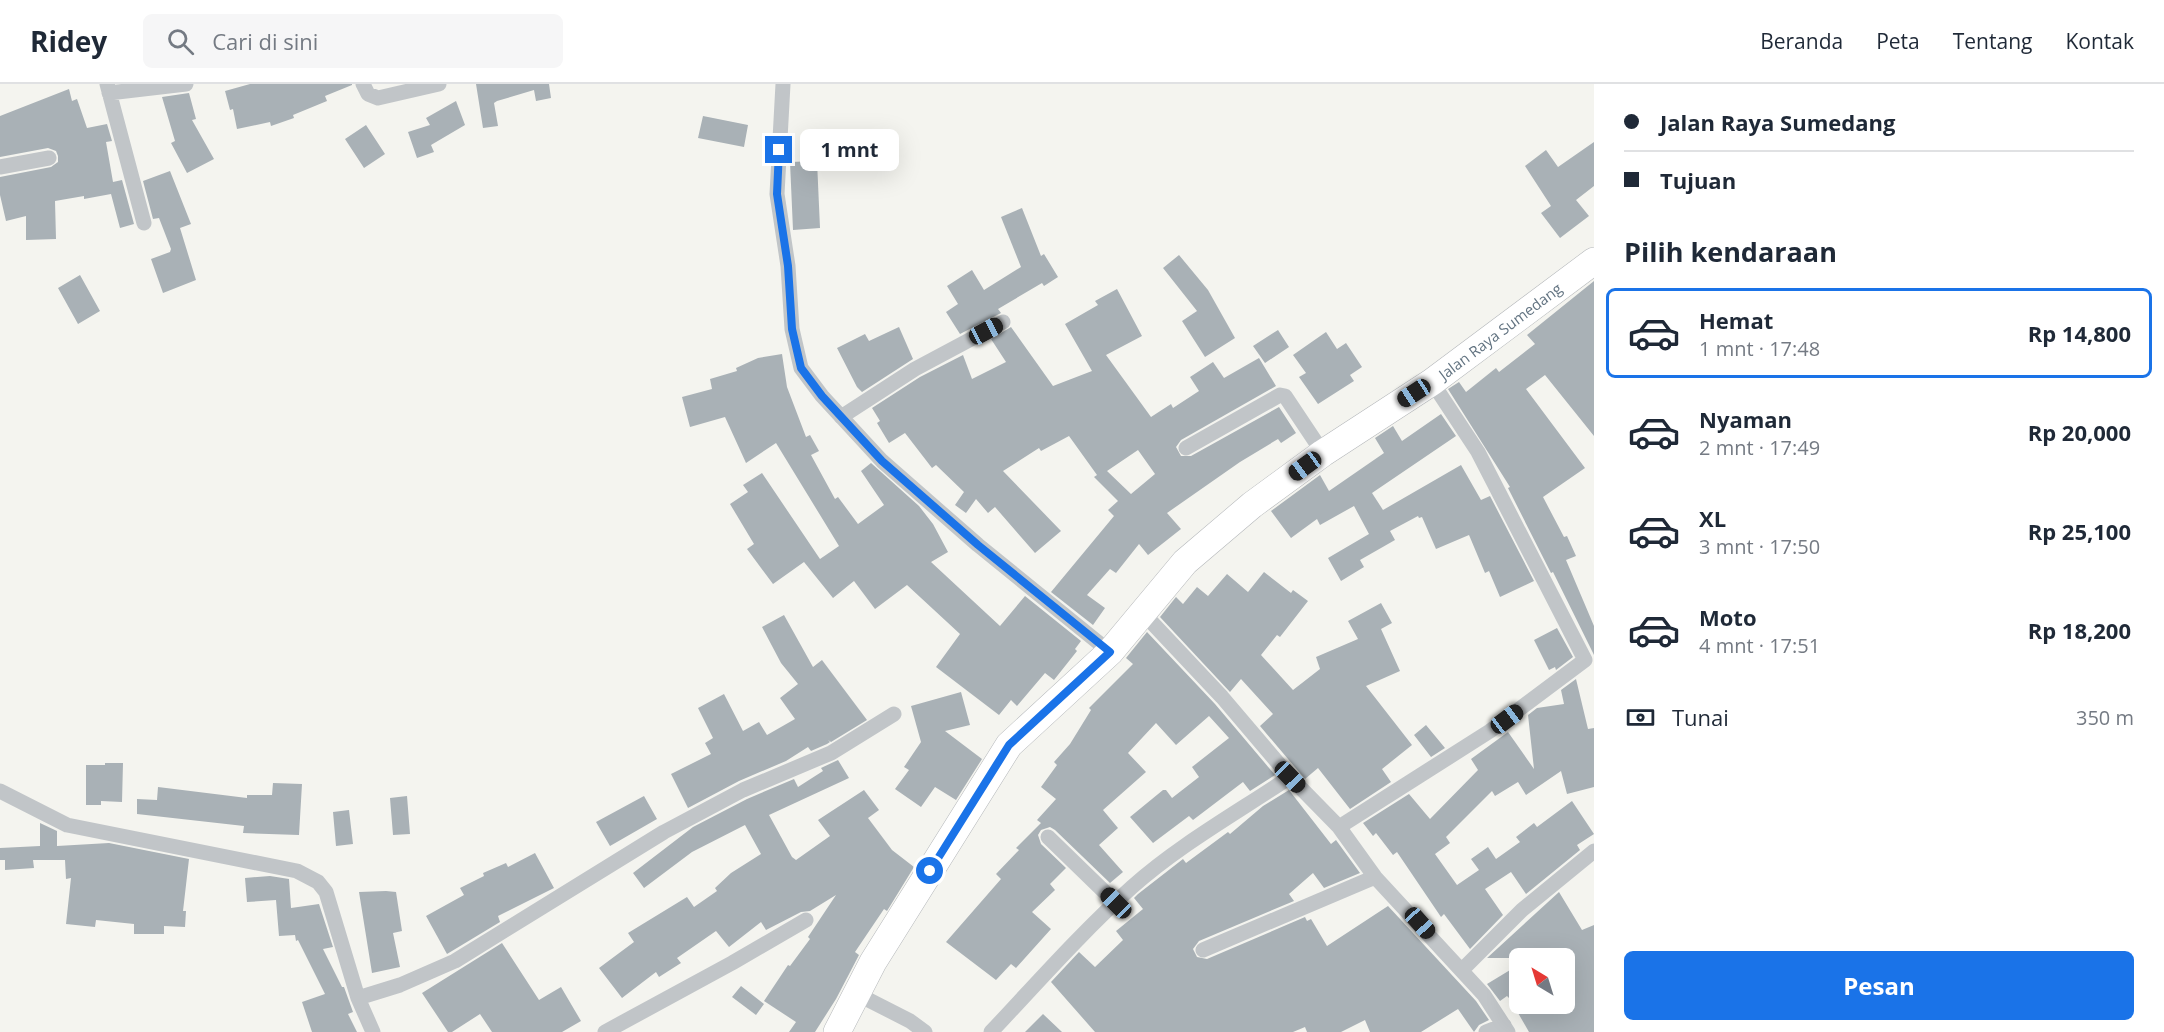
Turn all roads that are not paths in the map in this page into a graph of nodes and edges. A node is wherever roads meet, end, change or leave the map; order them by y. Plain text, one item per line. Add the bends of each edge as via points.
1 (186, 84) edge
2 (363, 84) edge
3 (439, 84) edge
4 (783, 84) edge
5 (108, 88) edge
6 (50, 158) dead end
7 (0, 167) edge
8 (144, 223) dead end
9 (1594, 261) edge
10 (1003, 322) dead end
11 (1432, 382) junction
12 (842, 417) junction
13 (1186, 448) dead end
14 (1323, 453) junction
15 (1142, 612) junction
16 (1110, 652) junction
17 (894, 714) dead end
18 (1290, 777) junction
19 (0, 791) edge
20 (1339, 827) junction
21 (1048, 837) dead end
22 (1594, 851) edge
23 (1375, 877) junction
24 (1116, 903) junction
25 (806, 920) dead end
26 (1203, 950) dead end
27 (1462, 970) junction
28 (855, 993) junction
29 (358, 998) junction
30 (1506, 1028) edge
31 (373, 1032) edge
32 (605, 1032) edge
33 (837, 1032) edge
34 (925, 1032) edge
35 (991, 1032) edge
36 (1486, 1032) edge

1 - 5 street
2 - 3 street via 368,94 378,98
4 - 12 street via 777,194 792,329 801,368
5 - 8 street
6 - 7 street
9 - 11 highway, Jalan Raya Sumedang
10 - 12 street via 915,369
11 - 14 highway, Jalan Raya Sumedang
11 - 20 street via 1478,452 1585,660 1490,731
12 - 16 street via 882,461
13 - 14 street via 1280,395 1285,396
14 - 15 highway, Jalan Raya Sumedang via 1252,504 1185,562
15 - 16 highway, Jalan Raya Sumedang
15 - 18 street
16 - 28 highway, Jalan Raya Sumedang via 1009,745
17 - 29 street via 831,753 743,790 664,832 455,961
18 - 20 street
18 - 24 street via 1174,855
19 - 29 street via 67,825 297,871 318,882 326,892
20 - 23 street
21 - 24 street
22 - 27 street via 1522,910
23 - 26 street
23 - 27 street
24 - 35 street
25 - 32 street
27 - 30 street
28 - 33 highway, Jalan Raya Sumedang
28 - 34 street
29 - 31 street
30 - 36 street

